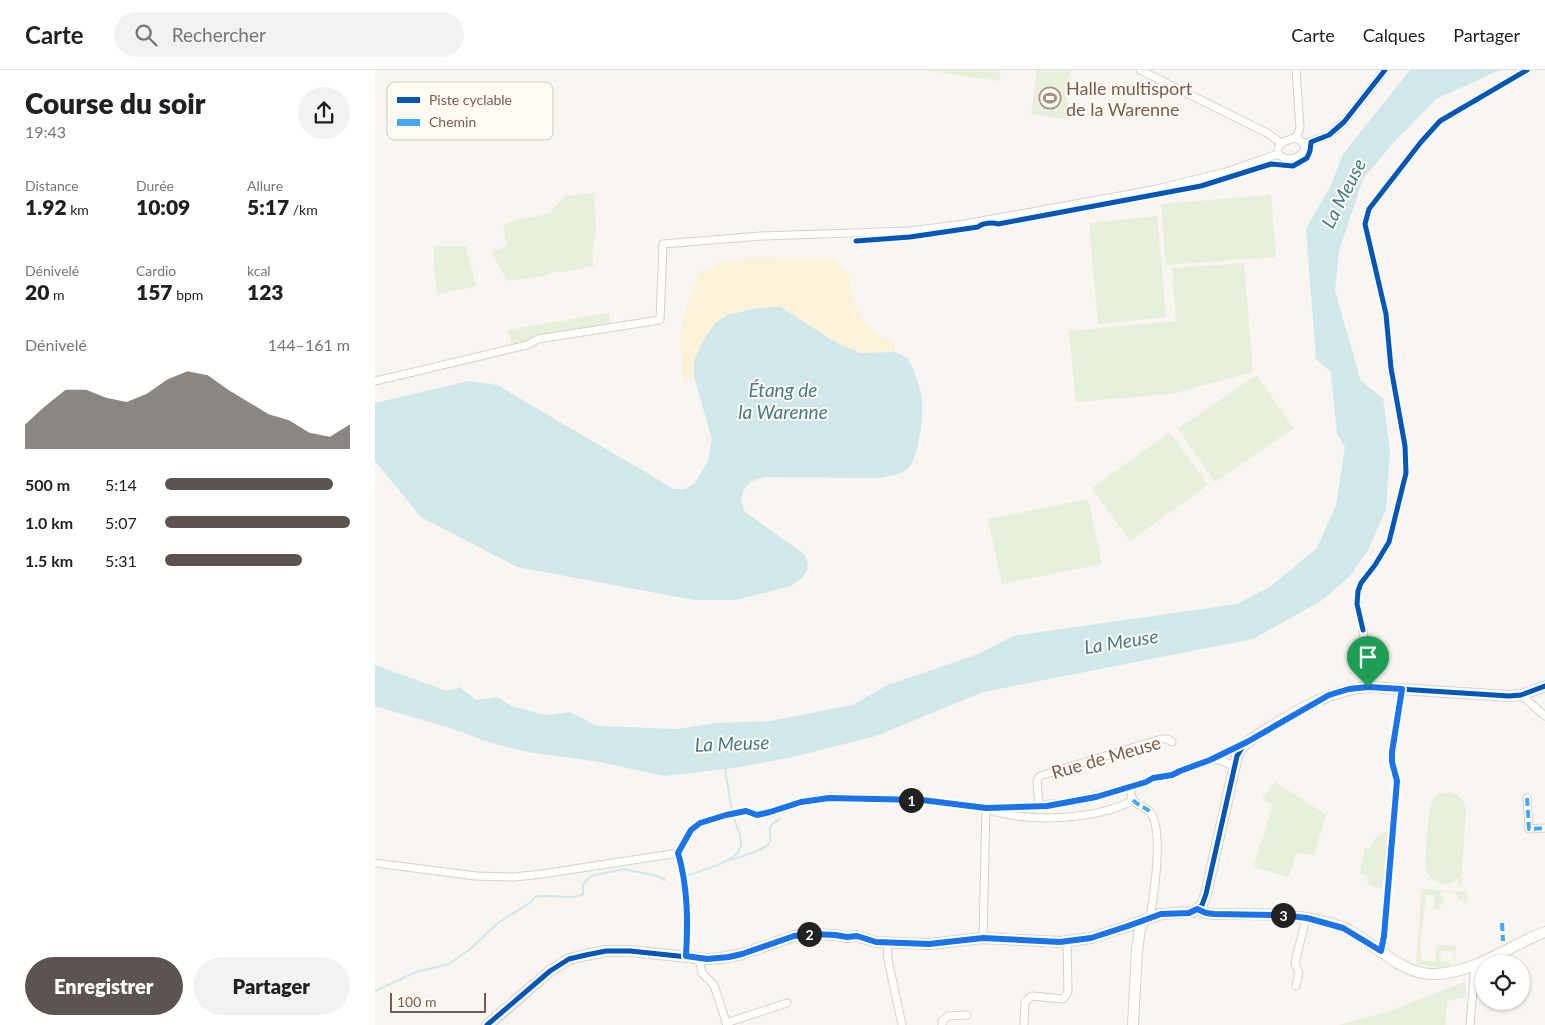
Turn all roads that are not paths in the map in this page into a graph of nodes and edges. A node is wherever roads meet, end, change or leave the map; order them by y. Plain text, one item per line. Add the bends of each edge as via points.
1 (1140, 70) edge
2 (1296, 70) edge
3 (1385, 70) edge
4 (1296, 139) junction
5 (1281, 143) junction
6 (1304, 144) junction
7 (1278, 154) junction
8 (375, 381) edge
9 (1363, 630) dead end
10 (1545, 686) edge
11 (1368, 687) junction
12 (1402, 689) junction
13 (1521, 695) junction
14 (1545, 716) edge
15 (1172, 742) dead end
16 (1247, 742) junction
17 (1221, 755) junction
18 (1210, 760) junction
19 (1236, 761) junction
20 (1130, 787) junction
21 (1527, 798) dead end
22 (1133, 800) junction
23 (1039, 806) junction
24 (986, 808) junction
25 (1545, 828) edge
26 (678, 853) junction
27 (375, 863) edge
28 (1197, 909) junction
29 (1307, 918) junction
30 (1146, 920) junction
31 (1128, 926) junction
32 (1545, 932) edge
33 (983, 938) junction
34 (887, 941) junction
35 (1067, 941) junction
36 (1137, 950) junction
37 (1381, 951) junction
38 (1498, 955) edge
39 (686, 956) junction
40 (699, 958) junction
41 (1475, 966) joint
42 (1296, 986) dead end
43 (787, 1003) dead end
44 (967, 1014) dead end
45 (726, 1024) edge
46 (487, 1025) edge
47 (902, 1025) edge
48 (942, 1025) edge
49 (1024, 1025) edge
50 (1133, 1025) edge
51 (1470, 1025) edge

1 - 5 street via 1259,128
2 - 4 street via 1300,128
3 - 6 street via 1344,122 1329,135
4 - 5 street
4 - 6 street
5 - 7 street
6 - 7 street via 1305,150 1297,158 1283,158
7 - 8 street via 1226,172 1153,190 965,224 910,231 663,244 660,320 538,339 527,345
9 - 11 street
10 - 13 street
11 - 12 street
11 - 16 street via 1329,695
12 - 13 street
12 - 37 street via 1392,752 1397,781
13 - 14 street
15 - 23 street, Rue de Meuse via 1161,739 1040,776 1037,781
16 - 17 street
16 - 19 street
17 - 18 street
17 - 19 street
18 - 19 street
18 - 20 street
19 - 28 street via 1206,894
20 - 22 street
20 - 23 street via 1077,801
21 - 25 street via 1529,829
22 - 24 street via 1116,809 1062,818 1032,818
22 - 30 street via 1152,814 1157,843
23 - 24 street
24 - 26 street via 922,800 819,799 757,815 746,811 700,823 691,830
24 - 33 street
26 - 27 street via 514,877 476,876
26 - 39 street via 686,894
28 - 29 street via 1214,914
28 - 30 street via 1189,913 1165,913
29 - 37 street via 1343,928
29 - 42 street via 1295,964 1299,973
30 - 31 street
30 - 36 street
31 - 35 street via 1091,938
31 - 36 street
32 - 38 street
33 - 34 street via 929,944
33 - 35 street
34 - 40 street via 804,934 736,955
34 - 47 street
35 - 49 street via 1068,992 1063,999 1032,996 1025,1002
36 - 50 street
37 - 41 street via 1421,973 1446,973
39 - 40 street
39 - 46 street via 605,951 569,959 550,971
40 - 45 street via 702,973 714,985
41 - 51 street
43 - 45 street
44 - 48 street via 948,1016

